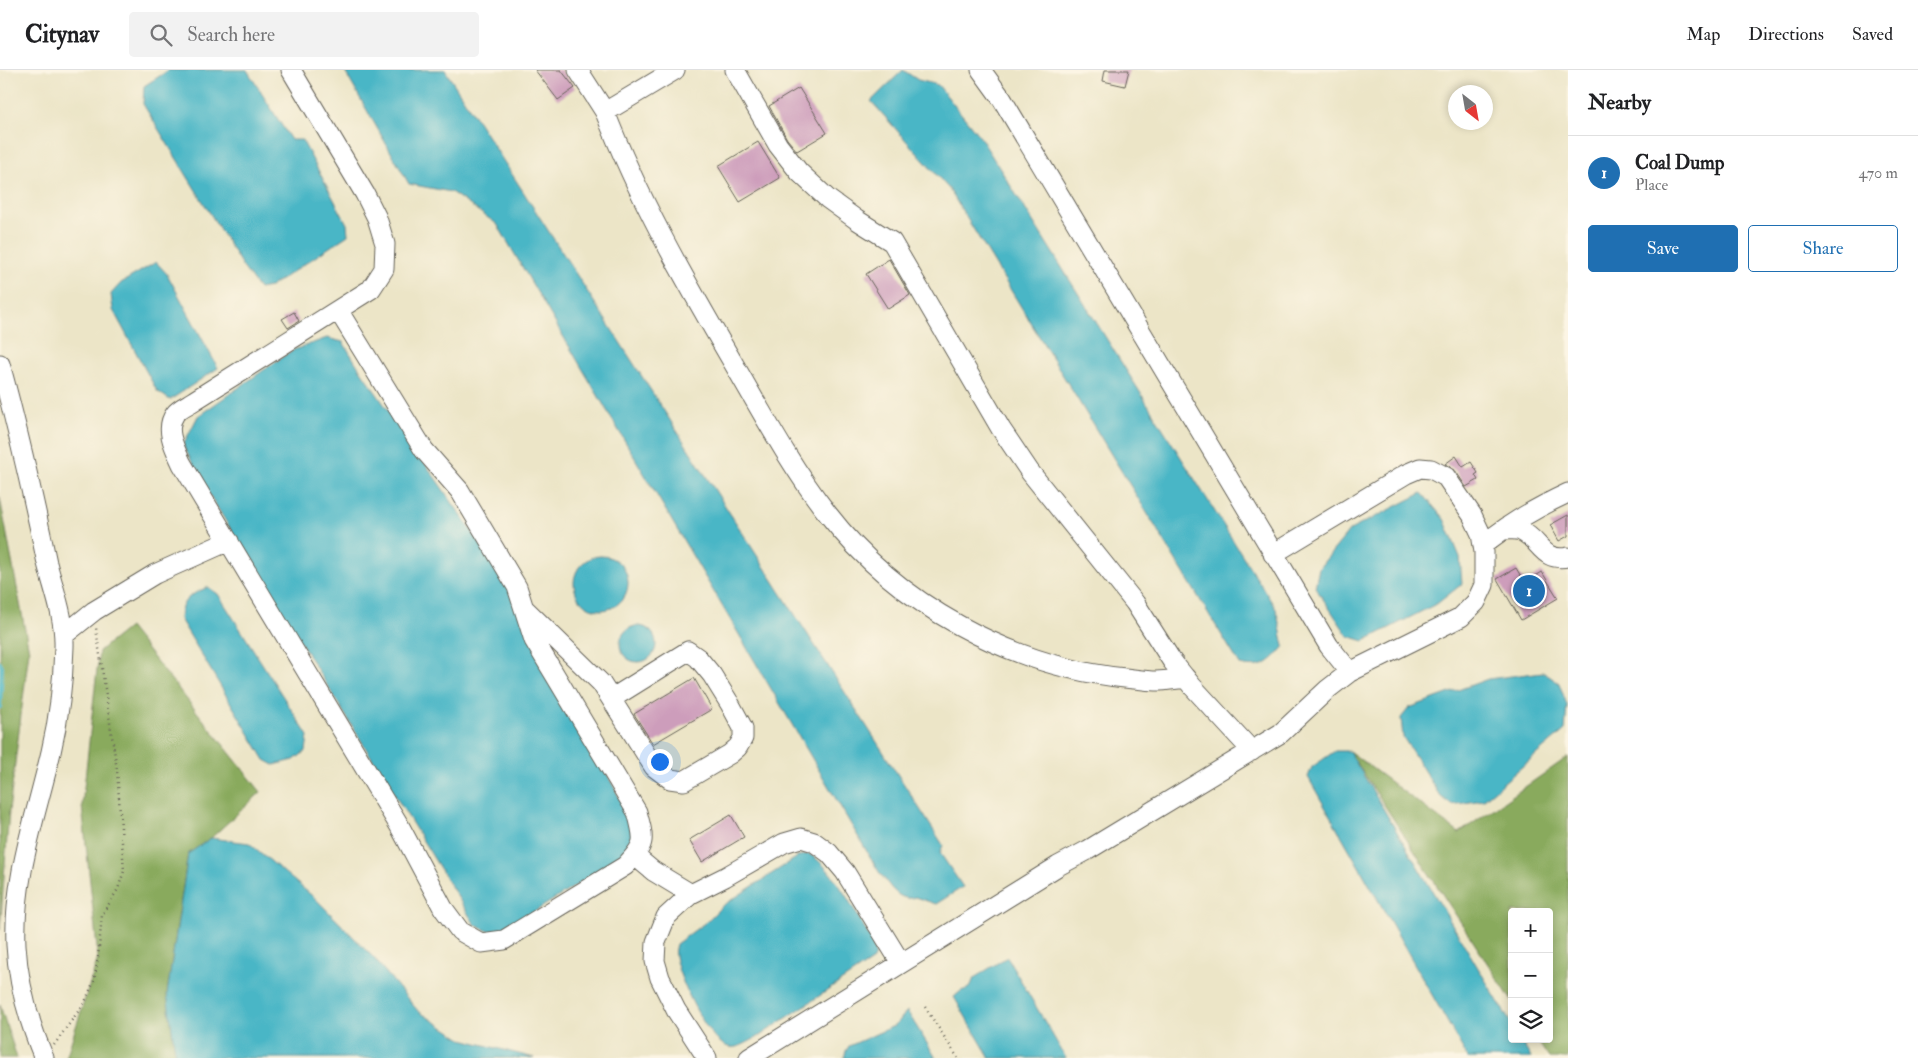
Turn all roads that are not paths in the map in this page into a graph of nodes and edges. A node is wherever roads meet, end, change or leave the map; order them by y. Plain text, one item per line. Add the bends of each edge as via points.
1 (291, 70) edge
2 (578, 70) edge
3 (675, 70) edge
4 (735, 70) edge
5 (980, 70) edge
6 (605, 112) junction
7 (338, 310) junction
8 (0, 364) edge
9 (1568, 493) edge
10 (1504, 530) junction
11 (229, 541) junction
12 (1483, 545) junction
13 (1273, 554) junction
14 (1568, 557) edge
15 (523, 608) junction
16 (64, 635) junction
17 (1350, 672) junction
18 (1186, 678) junction
19 (611, 699) junction
20 (1252, 751) junction
21 (635, 856) junction
22 (691, 894) junction
23 (901, 963) junction
24 (44, 1058) edge
25 (707, 1058) edge
26 (749, 1058) edge

1 - 7 lane via 365,194 386,244 384,269 371,289
2 - 6 lane
3 - 6 lane
4 - 18 lane via 778,146 799,172 828,199 892,242 979,392 1030,472 1135,604
5 - 13 lane via 1002,99
6 - 18 lane via 624,161 667,246 778,439 827,513 877,568 936,611 1007,649 1095,675 1156,681
7 - 11 lane via 175,413 169,428 176,450
7 - 15 lane via 424,450 460,491 517,587
8 - 16 lane via 54,594 64,622
9 - 10 lane
10 - 12 lane
10 - 14 lane via 1519,530 1530,536 1554,558
11 - 16 lane via 155,574 94,611
11 - 21 lane via 399,825 443,908 460,931 480,943 504,940 625,866
12 - 13 lane via 1472,515 1446,477 1431,469 1420,468
12 - 17 lane via 1484,586 1476,602 1461,617
13 - 17 lane via 1329,646
15 - 19 lane via 601,683
15 - 21 lane via 534,640 638,812 644,836
16 - 24 lane via 58,720 23,861 16,918 16,945 25,1007
17 - 20 lane via 1281,733
18 - 20 lane
19 - 19 lane via 688,651 712,675 743,728 743,738 730,754 684,781 670,779 654,767
20 - 23 lane
21 - 22 lane via 652,871
22 - 23 lane via 784,842 801,838 814,842 829,853 845,872
22 - 25 lane via 666,917 656,942 655,961 676,1010
23 - 26 lane

